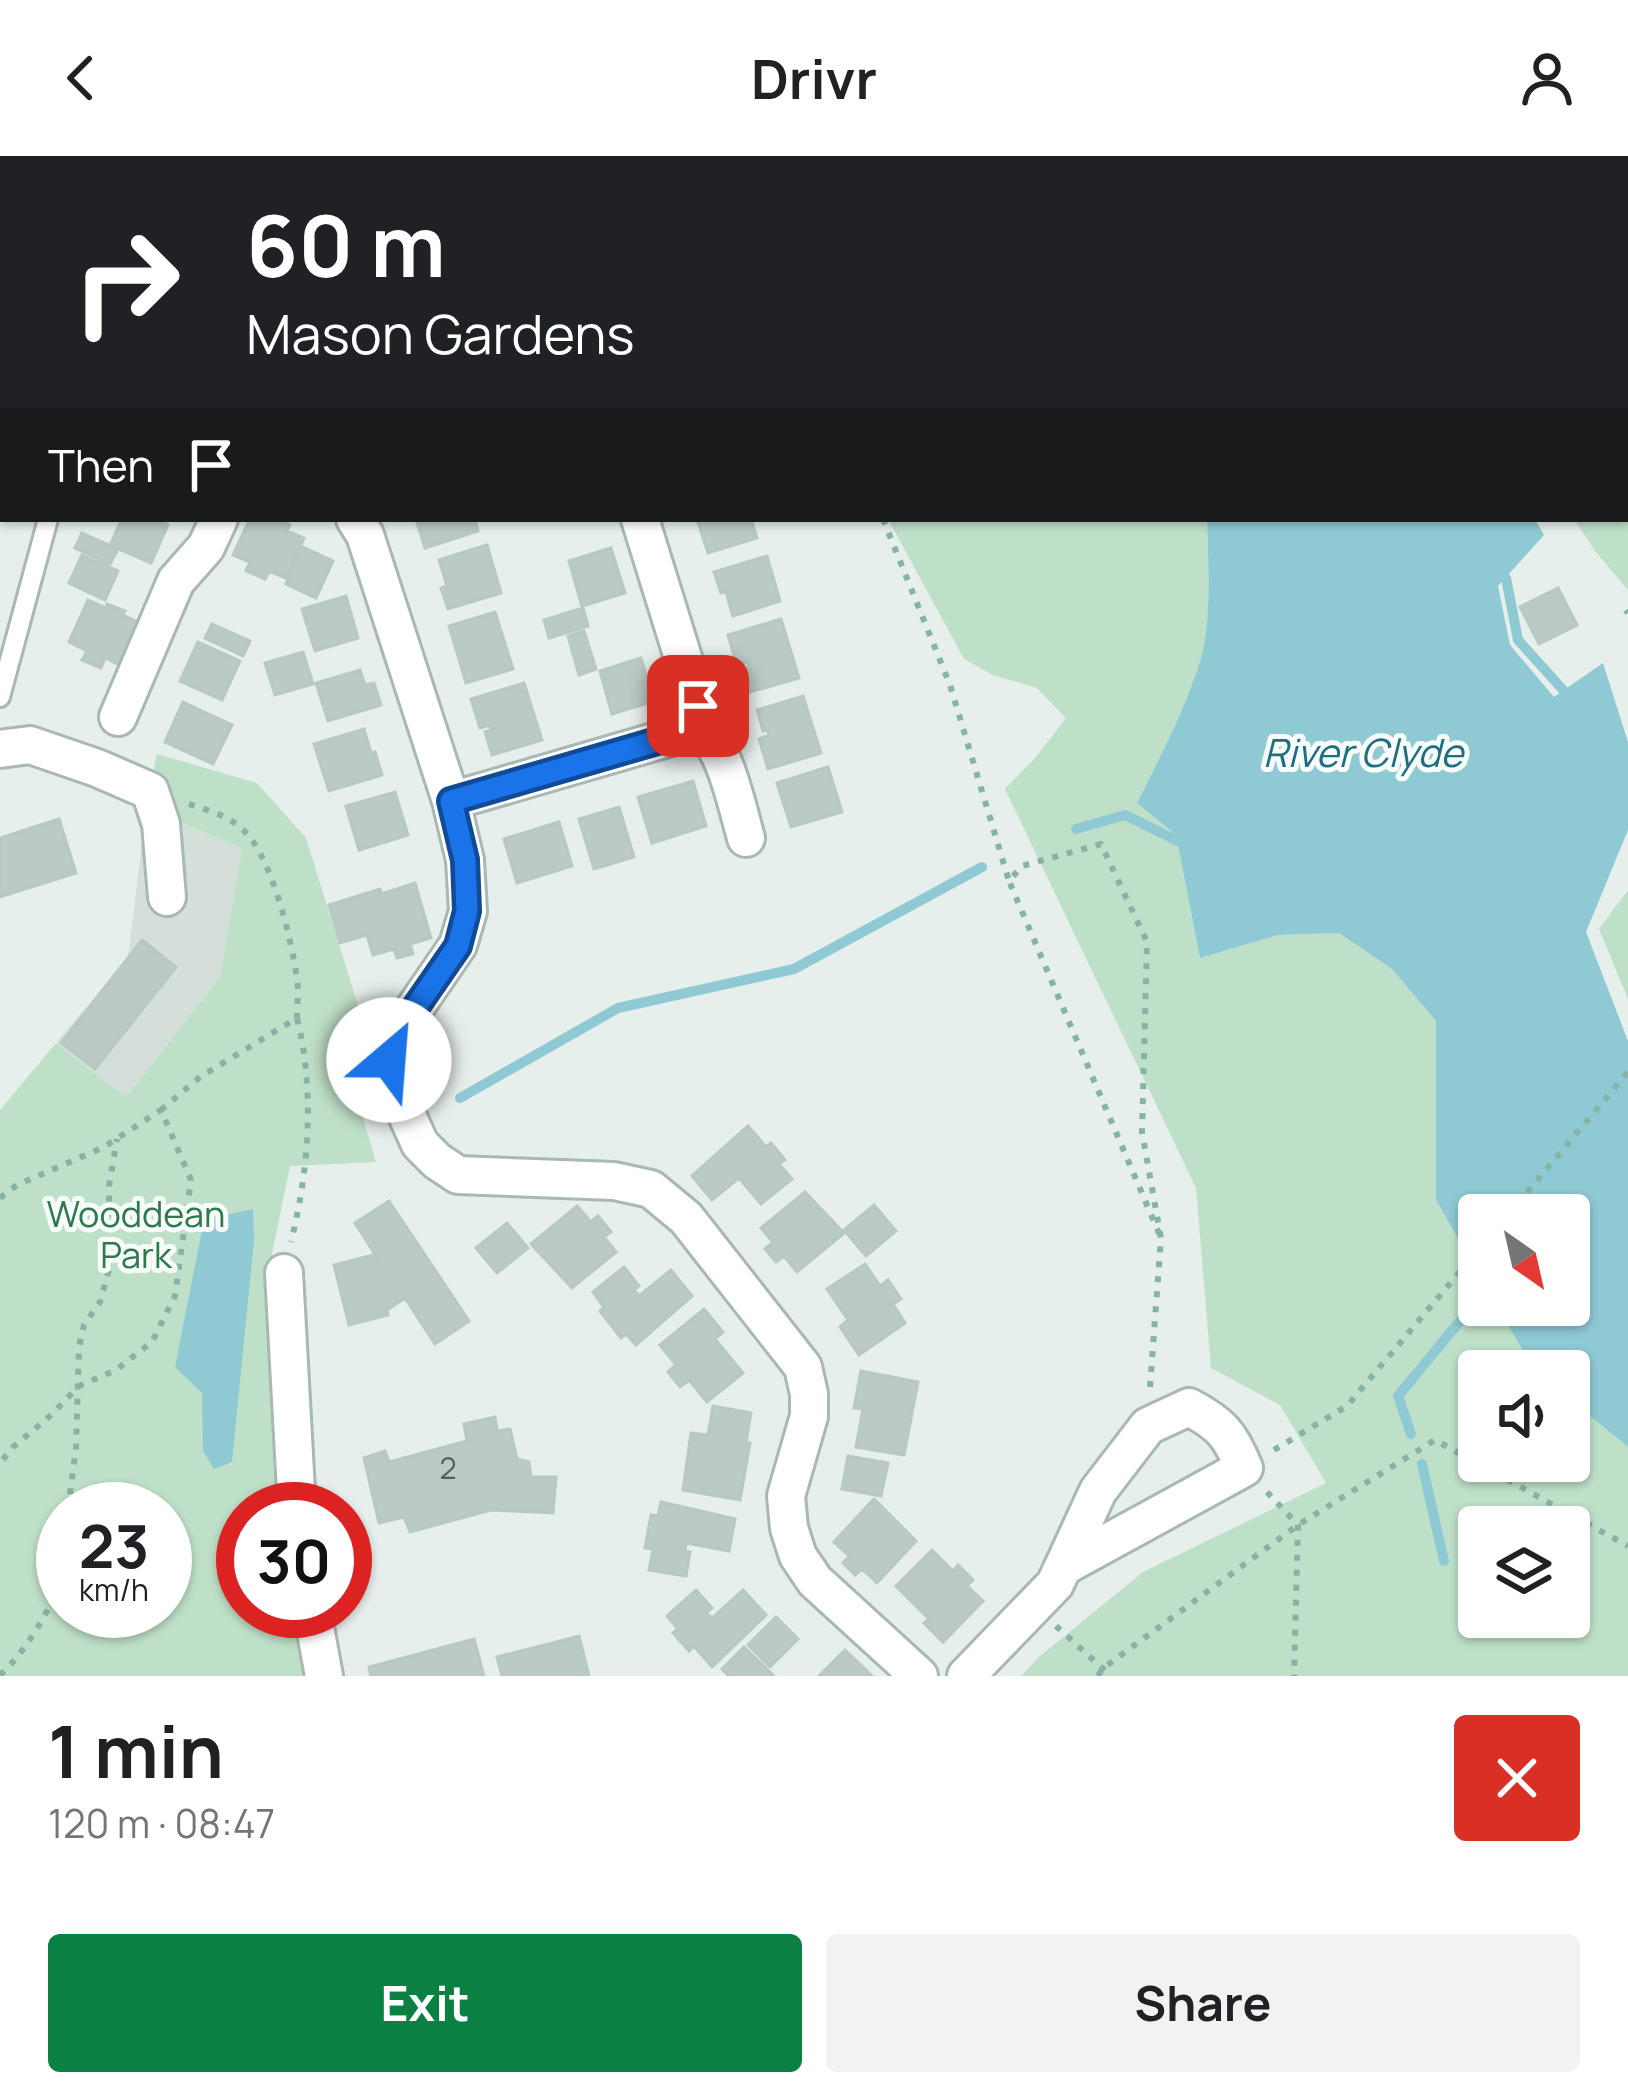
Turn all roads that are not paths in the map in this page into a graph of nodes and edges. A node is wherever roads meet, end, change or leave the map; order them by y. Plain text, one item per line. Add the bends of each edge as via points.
1 (47, 522) edge
2 (218, 522) edge
3 (357, 522) edge
4 (641, 522) edge
5 (0, 697) edge
6 (118, 717) dead end
7 (698, 721) junction
8 (0, 748) edge
9 (451, 801) junction
10 (746, 838) dead end
11 (167, 897) dead end
12 (284, 1274) road end
13 (296, 1482) edge
14 (1063, 1567) junction
15 (317, 1638) edge
16 (324, 1676) edge
17 (919, 1676) edge
18 (966, 1676) edge

1 - 5 lane
2 - 6 street via 176,581
3 - 9 street
4 - 7 street
7 - 9 street via 671,737
7 - 10 street via 728,775
8 - 11 street via 30,745 150,791
9 - 17 street via 467,911 458,946 395,1037 389,1060 420,1144 458,1175 614,1181 651,1189 686,1217 803,1367 808,1416 786,1496 798,1556
12 - 13 street
14 - 14 street via 1244,1468 1217,1422 1189,1407 1148,1426 1098,1491
14 - 18 street
15 - 16 street

